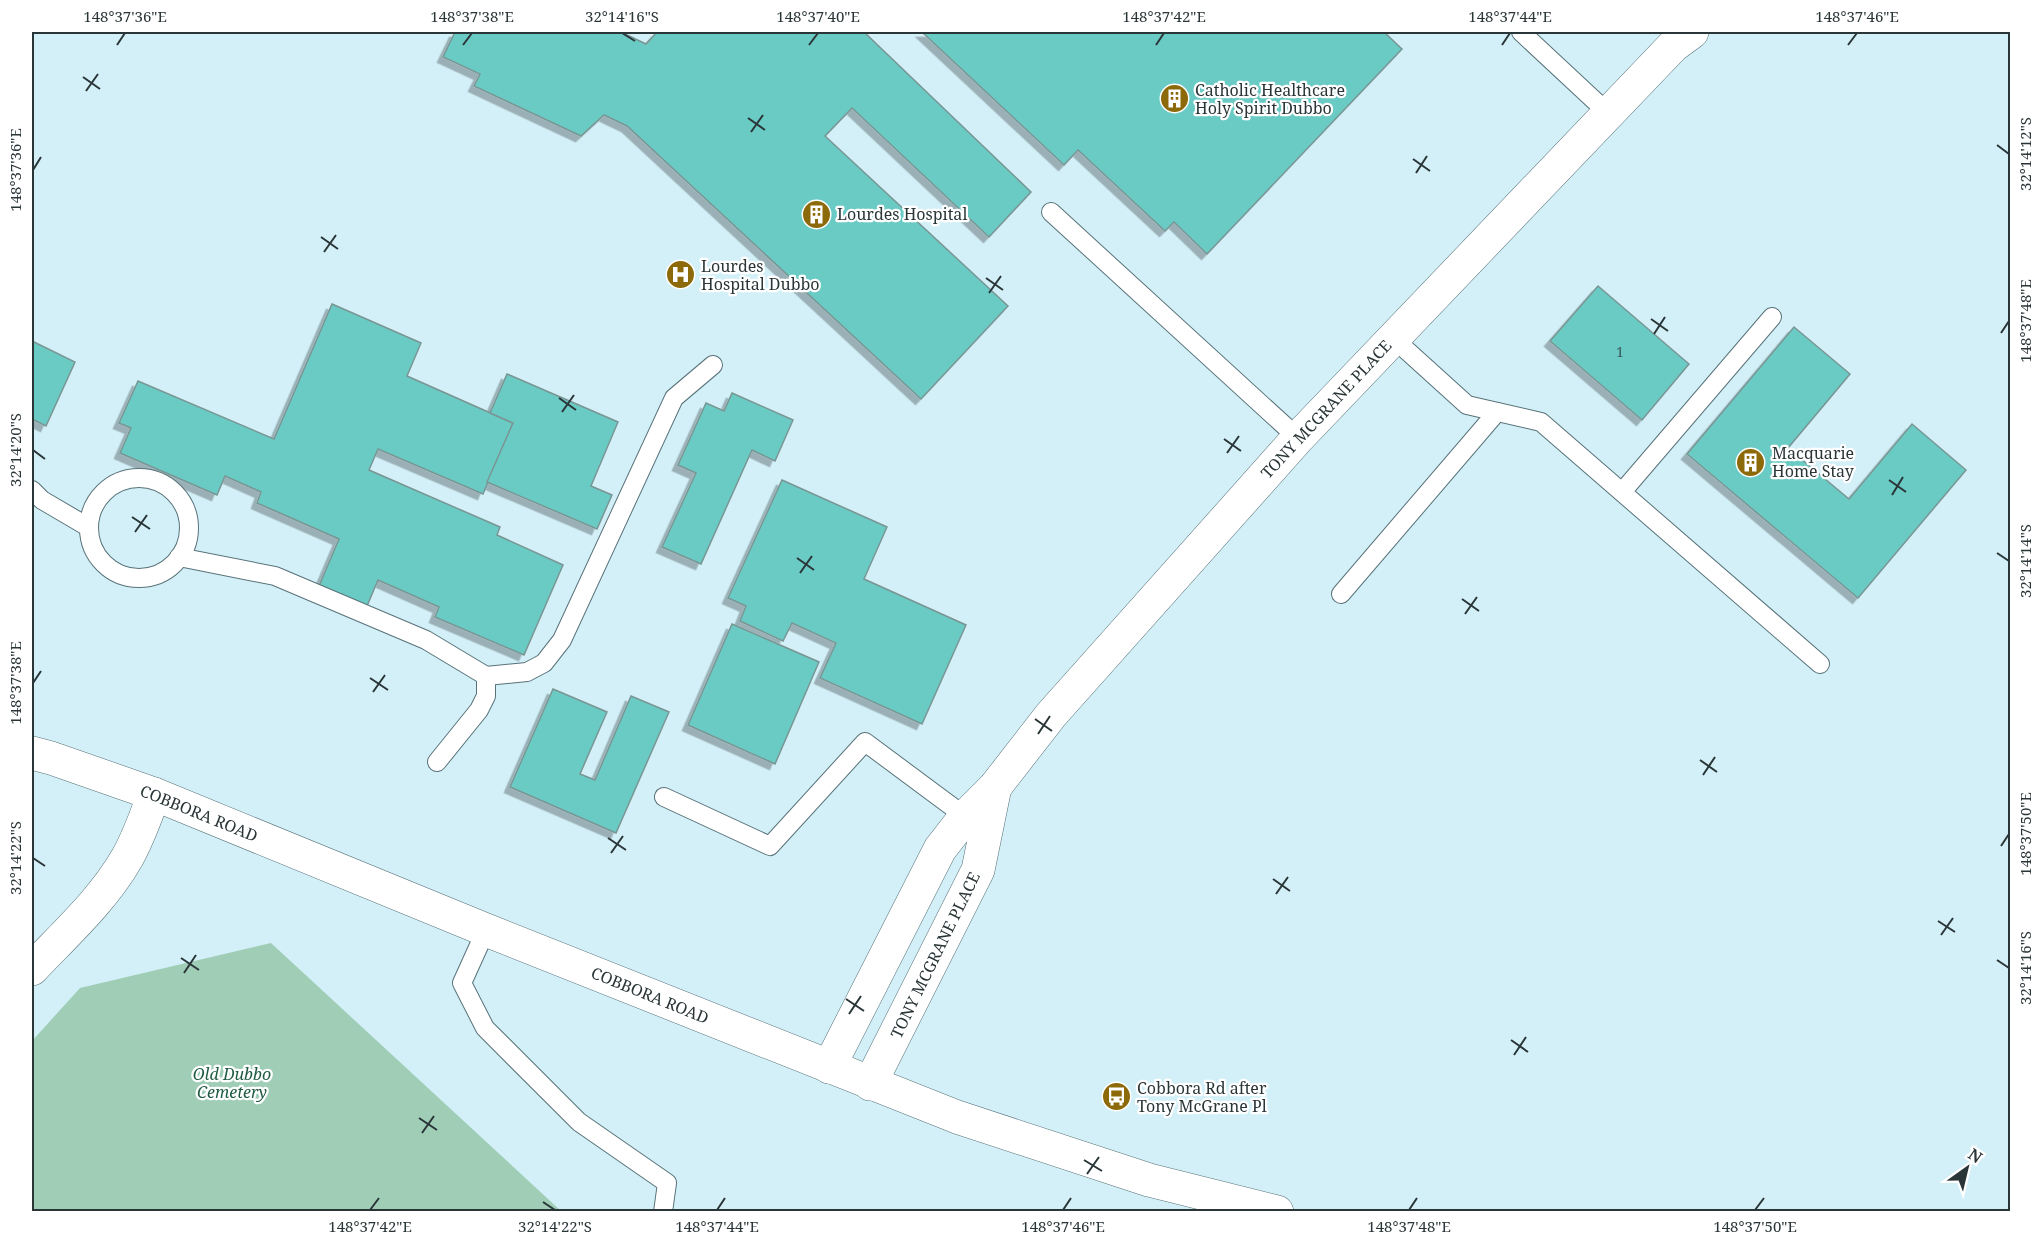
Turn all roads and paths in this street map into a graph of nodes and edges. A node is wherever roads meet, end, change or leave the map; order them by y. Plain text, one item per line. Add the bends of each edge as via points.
1 (1521, 32) edge
2 (1682, 36) edge
3 (1609, 114) junction
4 (1051, 212) dead end
5 (1772, 317) dead end
6 (1393, 338) junction
7 (713, 365) dead end
8 (1497, 412) junction
9 (1298, 438) junction
10 (32, 490) edge
11 (1622, 492) junction
12 (88, 527) junction
13 (179, 557) junction
14 (1341, 594) dead end
15 (1820, 664) dead end
16 (486, 676) junction
17 (32, 753) edge
18 (437, 762) dead end
19 (154, 794) junction
20 (664, 796) dead end
21 (976, 823) junction
22 (486, 930) junction
23 (32, 969) edge
24 (829, 1067) junction
25 (870, 1084) junction
26 (663, 1212) edge
27 (1277, 1212) edge

1 - 3 lane
2 - 3 street, TONY MCGRANE PLACE
3 - 6 street, TONY MCGRANE PLACE
4 - 9 lane
5 - 11 lane
6 - 8 lane via 1467,405
6 - 9 street, TONY MCGRANE PLACE
7 - 16 lane via 674,398 562,640 544,663 527,672
8 - 11 lane via 1541,422
8 - 14 lane
9 - 21 street, TONY MCGRANE PLACE via 1051,715 995,787
10 - 12 lane
11 - 15 lane
12 - 13 lane via 99,558 125,577 158,574
12 - 13 lane via 100,496 113,485 145,479 161,483 184,507 188,522 188,538
13 - 16 lane via 275,576 426,640
16 - 18 lane via 486,696 479,710
17 - 19 street, COBBORA ROAD
19 - 22 street, COBBORA ROAD
19 - 23 street via 124,864 105,891
20 - 21 lane via 770,846 865,742
21 - 24 street, TONY MCGRANE PLACE via 940,849
21 - 25 street, TONY MCGRANE PLACE via 978,870
22 - 24 street, COBBORA ROAD
22 - 26 lane via 462,983 485,1028 579,1122 667,1183
24 - 25 street, COBBORA ROAD
25 - 27 street, COBBORA ROAD via 1149,1180

